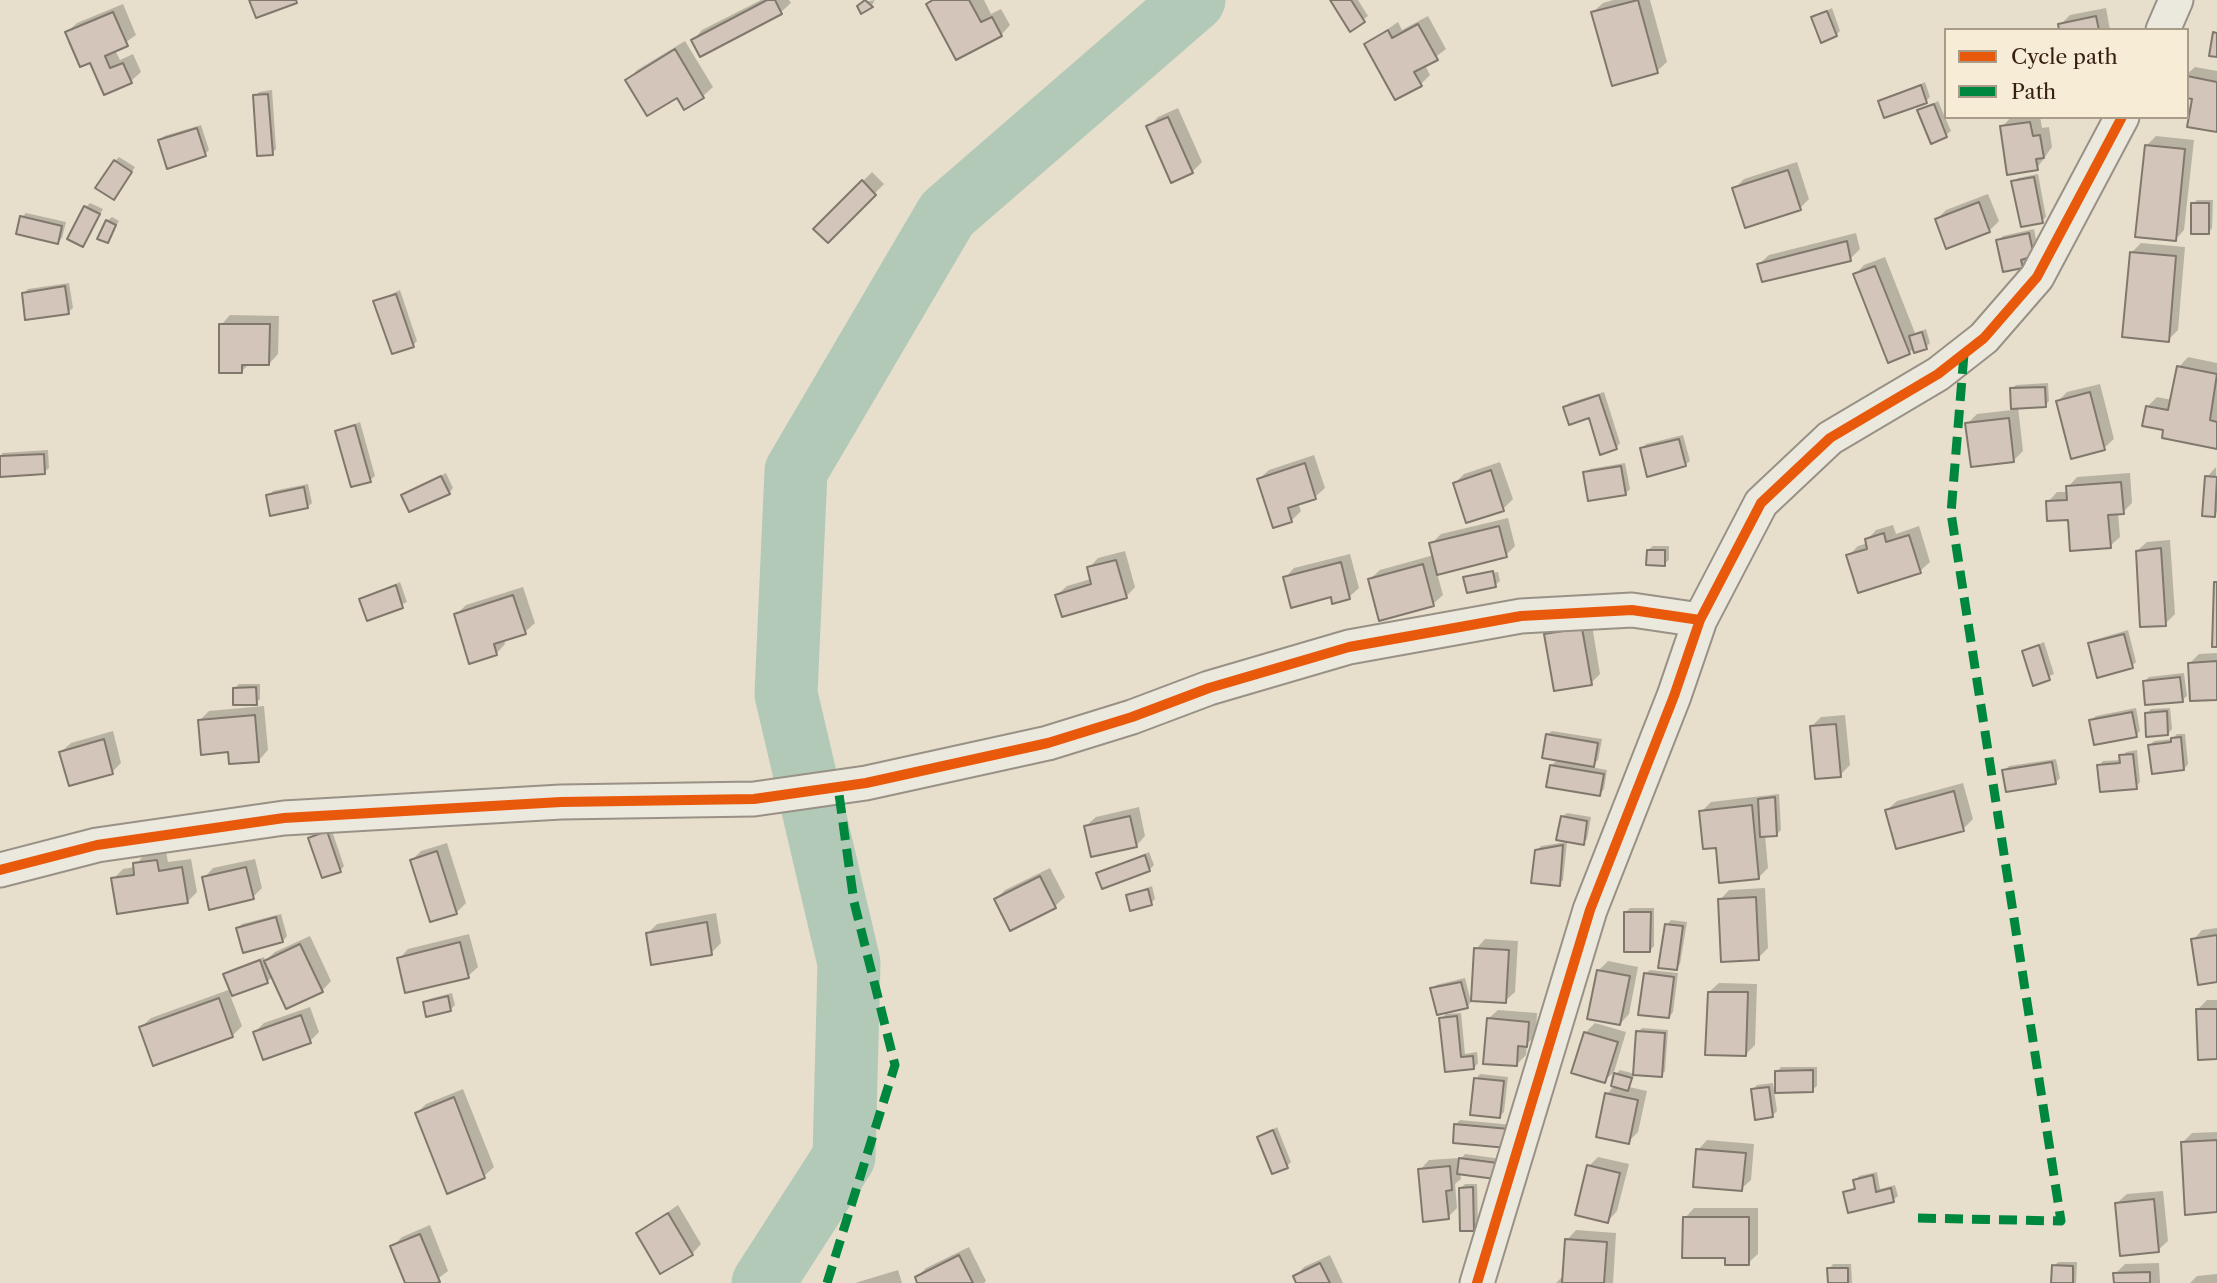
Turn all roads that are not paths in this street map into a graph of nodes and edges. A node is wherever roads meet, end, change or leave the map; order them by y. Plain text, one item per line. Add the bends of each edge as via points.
1 (2176, 0) edge
2 (2164, 28) edge
3 (2121, 119) edge
4 (1700, 620) junction
5 (0, 870) edge
6 (1477, 1283) edge

1 - 2 street
3 - 4 street via 2037,277 1984,338 1938,374 1830,438 1762,503
4 - 5 street via 1632,610 1521,616 1349,647 1048,743 866,783 754,799 561,802 284,818 97,845
4 - 6 street via 1590,910

